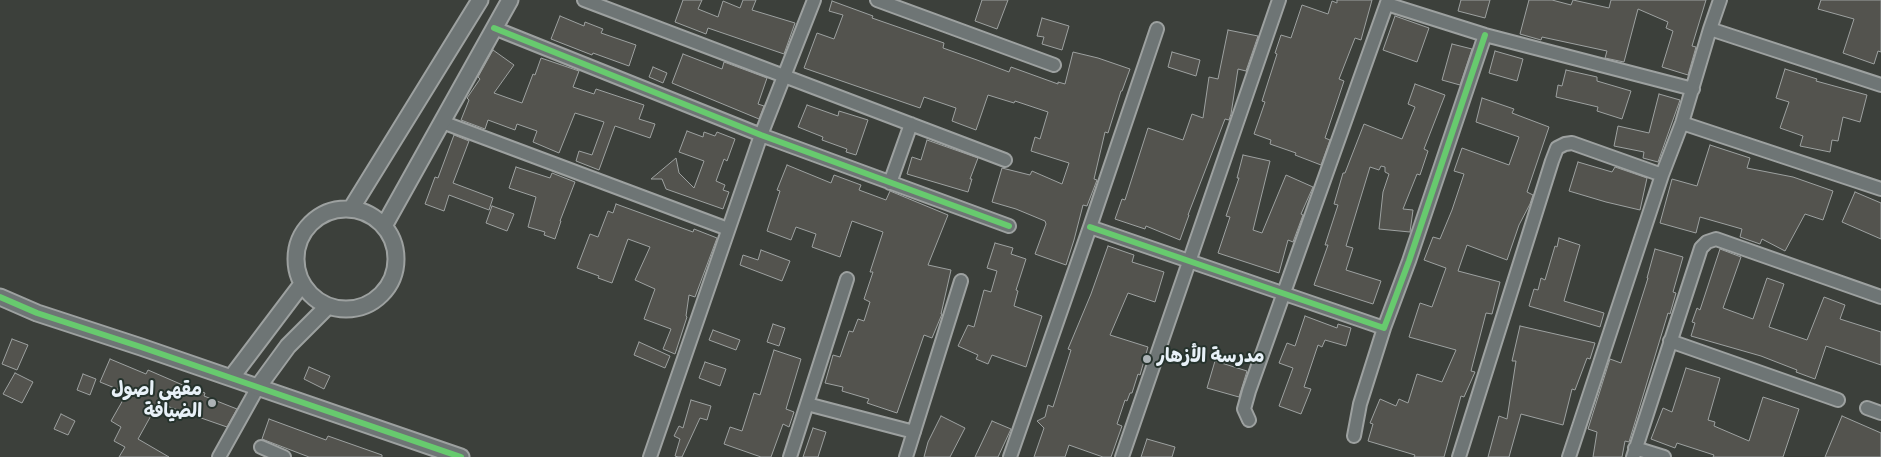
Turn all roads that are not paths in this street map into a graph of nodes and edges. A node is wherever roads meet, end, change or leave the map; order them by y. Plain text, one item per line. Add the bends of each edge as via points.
1 (480, 0) edge
2 (510, 0) edge
3 (584, 0) edge
4 (814, 0) edge
5 (877, 0) edge
6 (1278, 0) edge
7 (1720, 0) edge
8 (1387, 2) edge
9 (494, 28) junction
10 (1157, 29) dead end
11 (1710, 29) junction
12 (1485, 35) junction
13 (1054, 65) dead end
14 (784, 75) junction
15 (1881, 85) edge
16 (1693, 89) junction
17 (442, 122) junction
18 (1682, 123) junction
19 (911, 124) junction
20 (761, 135) junction
21 (1005, 160) dead end
22 (1662, 175) junction
23 (890, 183) junction
24 (1881, 189) edge
25 (352, 209) junction
26 (384, 226) junction
27 (1009, 226) dead end
28 (1090, 227) junction
29 (728, 229) junction
30 (1190, 261) junction
31 (847, 279) dead end
32 (961, 281) dead end
33 (302, 284) junction
34 (1284, 294) junction
35 (0, 297) edge
36 (1881, 297) edge
37 (328, 306) junction
38 (1384, 328) junction
39 (1670, 341) junction
40 (231, 378) junction
41 (258, 387) junction
42 (1838, 400) dead end
43 (807, 404) junction
44 (1867, 408) dead end
45 (1881, 413) edge
46 (1249, 420) dead end
47 (914, 432) junction
48 (1354, 436) dead end
49 (261, 447) dead end
50 (1634, 453) edge
51 (219, 457) edge
52 (284, 457) edge
53 (458, 457) edge
54 (650, 457) edge
55 (790, 457) edge
56 (906, 457) edge
57 (1010, 457) edge
58 (1122, 457) edge
59 (1459, 457) edge
60 (1569, 457) edge
61 (1664, 457) edge

1 - 25 street
2 - 9 street
3 - 14 street
4 - 14 street
5 - 13 street
6 - 30 street
7 - 11 street
8 - 12 street
8 - 34 street
9 - 17 street
9 - 20 street
10 - 28 street
11 - 15 street
11 - 16 street
12 - 16 street
12 - 38 street
14 - 19 street
14 - 20 street
16 - 18 street
17 - 26 street
17 - 29 street
18 - 22 street
18 - 24 street
19 - 21 street
19 - 23 street
20 - 23 street
20 - 29 street
22 - 59 street via 1572,143 1557,148
22 - 60 street
23 - 27 street
25 - 26 street via 364,212
25 - 33 street via 336,210 321,216 304,232 296,254
26 - 37 street via 392,238 396,268 383,294 357,309 342,310
28 - 30 street
28 - 57 street
29 - 54 street
30 - 34 street
30 - 58 street
31 - 43 street
32 - 47 street
33 - 37 street via 313,297
33 - 40 street
34 - 38 street
34 - 46 street via 1246,400 1244,409
35 - 40 street via 36,313
36 - 39 street via 1716,239 1710,240 1701,248
37 - 41 street via 288,346
38 - 48 street via 1360,404
39 - 42 street
39 - 50 street
40 - 41 street
41 - 51 street
41 - 53 street
43 - 47 street
43 - 55 street
44 - 45 street
47 - 56 street
49 - 52 street
50 - 61 street

